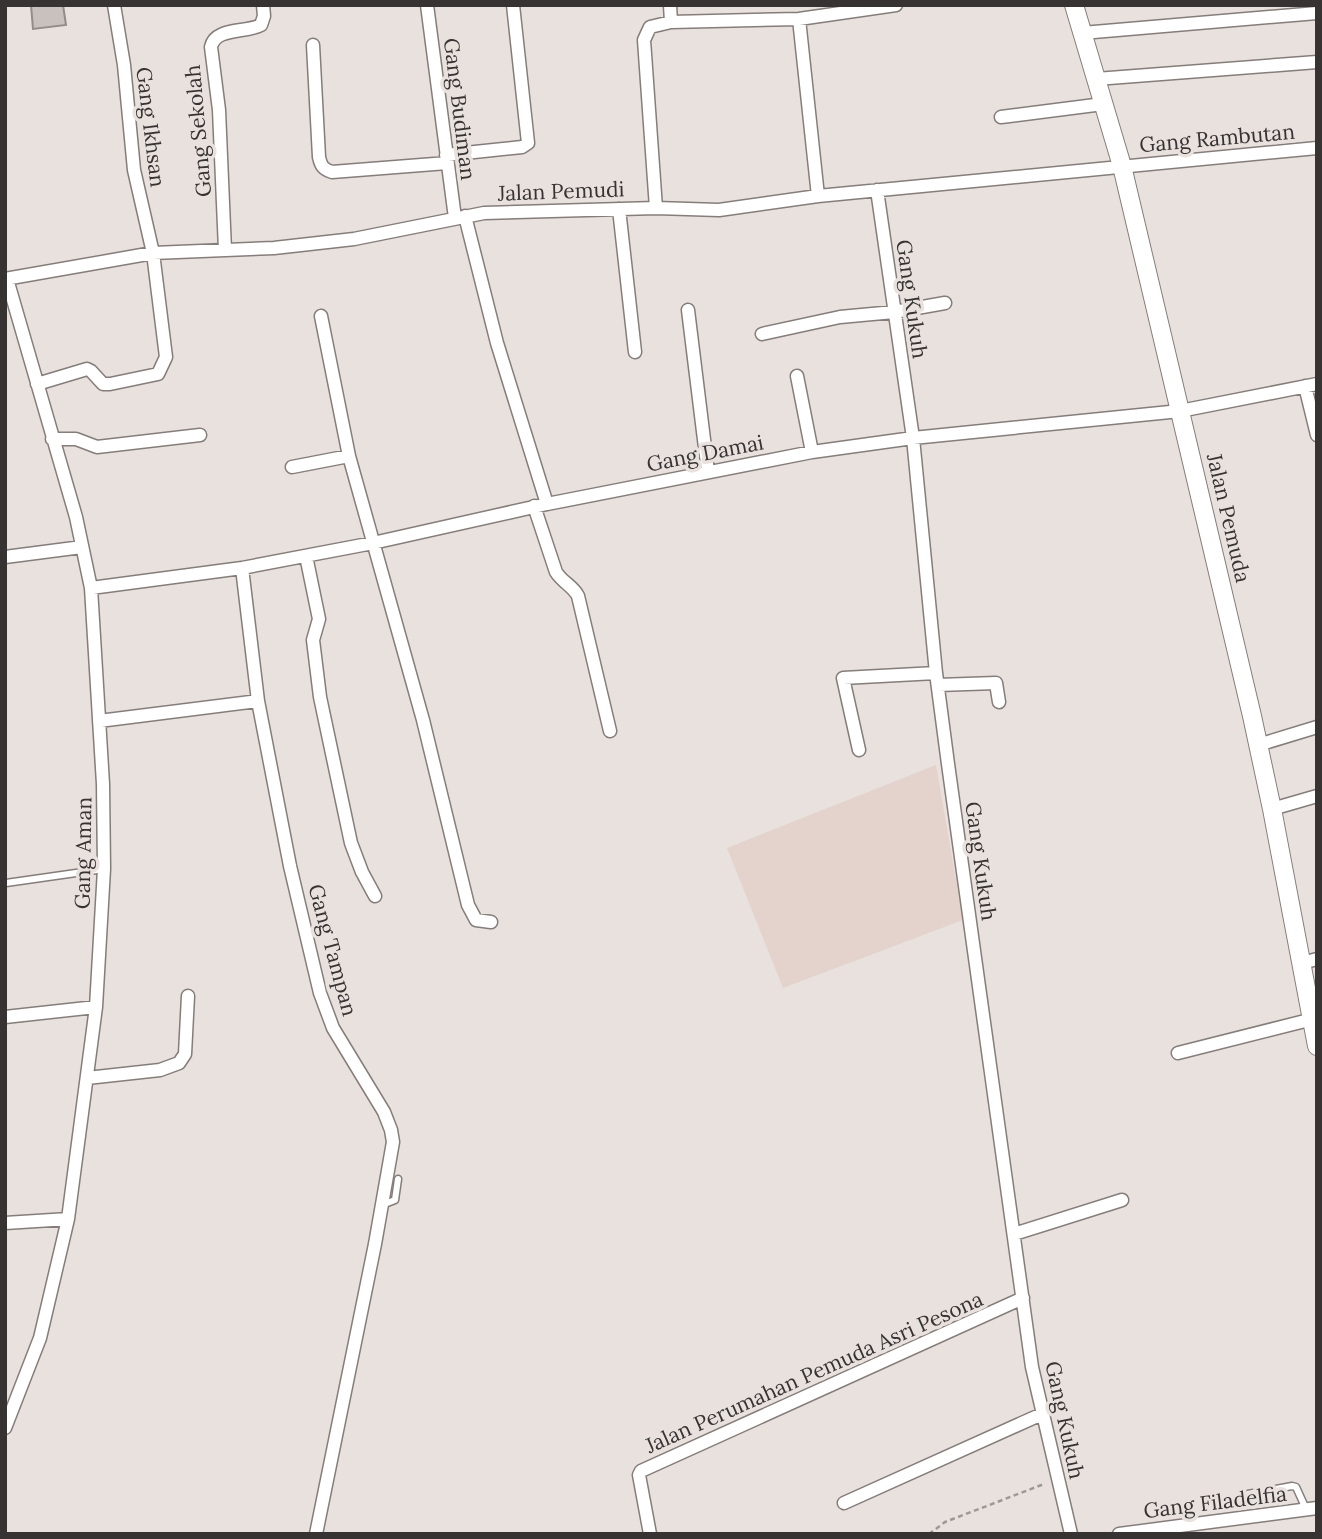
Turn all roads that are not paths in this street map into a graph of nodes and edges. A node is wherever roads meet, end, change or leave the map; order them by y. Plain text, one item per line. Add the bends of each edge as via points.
1 (114, 5) edge
2 (263, 5) edge
3 (427, 5) edge
4 (513, 5) edge
5 (670, 5) edge
6 (896, 5) edge
7 (1074, 5) edge
8 (1317, 13) edge
9 (799, 19) junction
10 (671, 22) junction
11 (1082, 33) junction
12 (313, 46) dead end
13 (1317, 62) edge
14 (1096, 79) junction
15 (1103, 104) junction
16 (1000, 117) dead end
17 (1317, 148) edge
18 (446, 159) junction
19 (1122, 166) junction
20 (877, 190) junction
21 (818, 196) junction
22 (656, 208) junction
23 (620, 209) junction
24 (460, 217) junction
25 (225, 250) junction
26 (153, 253) junction
27 (6, 279) edge
28 (945, 303) dead end
29 (688, 310) dead end
30 (894, 313) junction
31 (321, 316) dead end
32 (762, 334) dead end
33 (635, 352) dead end
34 (797, 376) dead end
35 (37, 384) junction
36 (1311, 385) edge
37 (1180, 411) junction
38 (200, 435) dead end
39 (1317, 435) edge
40 (913, 438) junction
41 (52, 439) junction
42 (812, 452) junction
43 (349, 456) junction
44 (292, 467) dead end
45 (708, 472) junction
46 (541, 505) junction
47 (373, 543) junction
48 (82, 547) junction
49 (306, 556) junction
50 (5, 557) edge
51 (242, 568) junction
52 (91, 587) junction
53 (937, 679) junction
54 (258, 701) junction
55 (999, 702) dead end
56 (99, 721) junction
57 (1317, 727) edge
58 (610, 732) dead end
59 (1258, 745) junction
60 (859, 750) dead end
61 (1317, 796) edge
62 (1272, 809) junction
63 (104, 869) junction
64 (6, 883) edge
65 (375, 896) dead end
66 (491, 922) dead end
67 (1309, 961) edge
68 (188, 996) dead end
69 (96, 1007) junction
70 (5, 1017) edge
71 (1314, 1019) edge
72 (1317, 1046) edge
73 (1178, 1054) dead end
74 (87, 1078) junction
75 (398, 1179) dead end
76 (1122, 1200) dead end
77 (382, 1205) junction
78 (68, 1219) junction
79 (5, 1223) edge
80 (1014, 1234) junction
81 (1023, 1298) junction
82 (1042, 1414) junction
83 (5, 1428) edge
84 (1248, 1494) dead end
85 (844, 1503) dead end
86 (1311, 1508) edge
87 (316, 1534) edge
88 (650, 1534) edge
89 (1071, 1534) edge
90 (1119, 1534) edge

1 - 26 street, Gang Ikhsan via 134,170
2 - 25 street, Gang Sekolah via 261,25 212,40
3 - 18 street, Gang Budiman
4 - 18 street via 528,143
5 - 10 street
6 - 9 street
7 - 11 main road, Jalan Pemuda
8 - 11 street
9 - 10 street
9 - 21 street
10 - 22 street via 650,27 643,40
11 - 14 main road, Jalan Pemuda
12 - 18 street via 319,158 325,170
13 - 14 street
14 - 15 main road, Jalan Pemuda
15 - 16 street
15 - 19 main road, Jalan Pemuda
17 - 19 street, Gang Rambutan
18 - 24 street, Gang Budiman
19 - 20 street, Jalan Pemudi
19 - 37 main road, Jalan Pemuda
20 - 21 street, Jalan Pemudi
20 - 30 street, Gang Kukuh
21 - 22 street, Jalan Pemudi via 719,210
22 - 23 street, Jalan Pemudi
23 - 24 street, Jalan Pemudi
23 - 33 street
24 - 25 street, Jalan Pemudi via 354,239
24 - 46 street, Gang Budiman
25 - 26 street, Jalan Pemudi
26 - 27 street, Jalan Pemudi
26 - 35 street, Gang Ikhsan via 166,357 158,374 103,384 87,369
27 - 35 street, Gang Aman
28 - 30 street
29 - 45 street
30 - 32 street via 840,317
30 - 40 street, Gang Kukuh
31 - 43 street
34 - 42 street
35 - 41 street, Gang Aman
36 - 37 street, Gang Damai
36 - 39 street
37 - 40 street, Gang Damai
37 - 59 main road, Jalan Pemuda
38 - 41 street via 97,447 76,439
40 - 42 street, Gang Damai
40 - 53 street, Gang Kukuh
41 - 48 street, Gang Aman
42 - 45 street, Gang Damai
43 - 44 street
43 - 47 street
45 - 46 street, Gang Damai
46 - 47 street, Gang Damai
46 - 58 street, Gang Budiman via 556,572 578,596
47 - 49 street, Gang Damai
47 - 66 street via 468,905 476,919
48 - 50 street
48 - 52 street, Gang Aman
49 - 51 street, Gang Damai
49 - 65 street via 319,619 313,640 320,697 351,843
51 - 52 street, Gang Damai
51 - 54 street, Gang Tampan
52 - 56 street, Gang Aman
53 - 55 street via 996,683
53 - 60 street via 843,678
53 - 80 street, Gang Kukuh
54 - 56 street
54 - 77 street, Gang Tampan via 320,993 333,1028 391,1130
56 - 63 street, Gang Aman
57 - 59 street
59 - 62 main road, Jalan Pemuda
61 - 62 street
62 - 67 main road, Jalan Pemuda
63 - 64 lane
63 - 69 street, Gang Aman
67 - 71 main road, Jalan Pemuda
68 - 74 street via 185,1054 179,1063 160,1070
69 - 70 street
69 - 74 street, Gang Aman
71 - 72 main road, Jalan Pemuda
71 - 73 street
74 - 78 street, Gang Aman
75 - 77 lane via 395,1200
76 - 80 street
77 - 87 street, Gang Tampan
78 - 79 street
78 - 83 street, Gang Aman via 40,1338
80 - 81 street, Gang Kukuh
81 - 82 street, Gang Kukuh
81 - 88 street, Jalan Perumahan Pemuda Asri Pesona via 641,1471
82 - 85 street
82 - 89 street, Gang Kukuh
84 - 86 lane via 1292,1486
86 - 90 street, Gang Filadelfia

